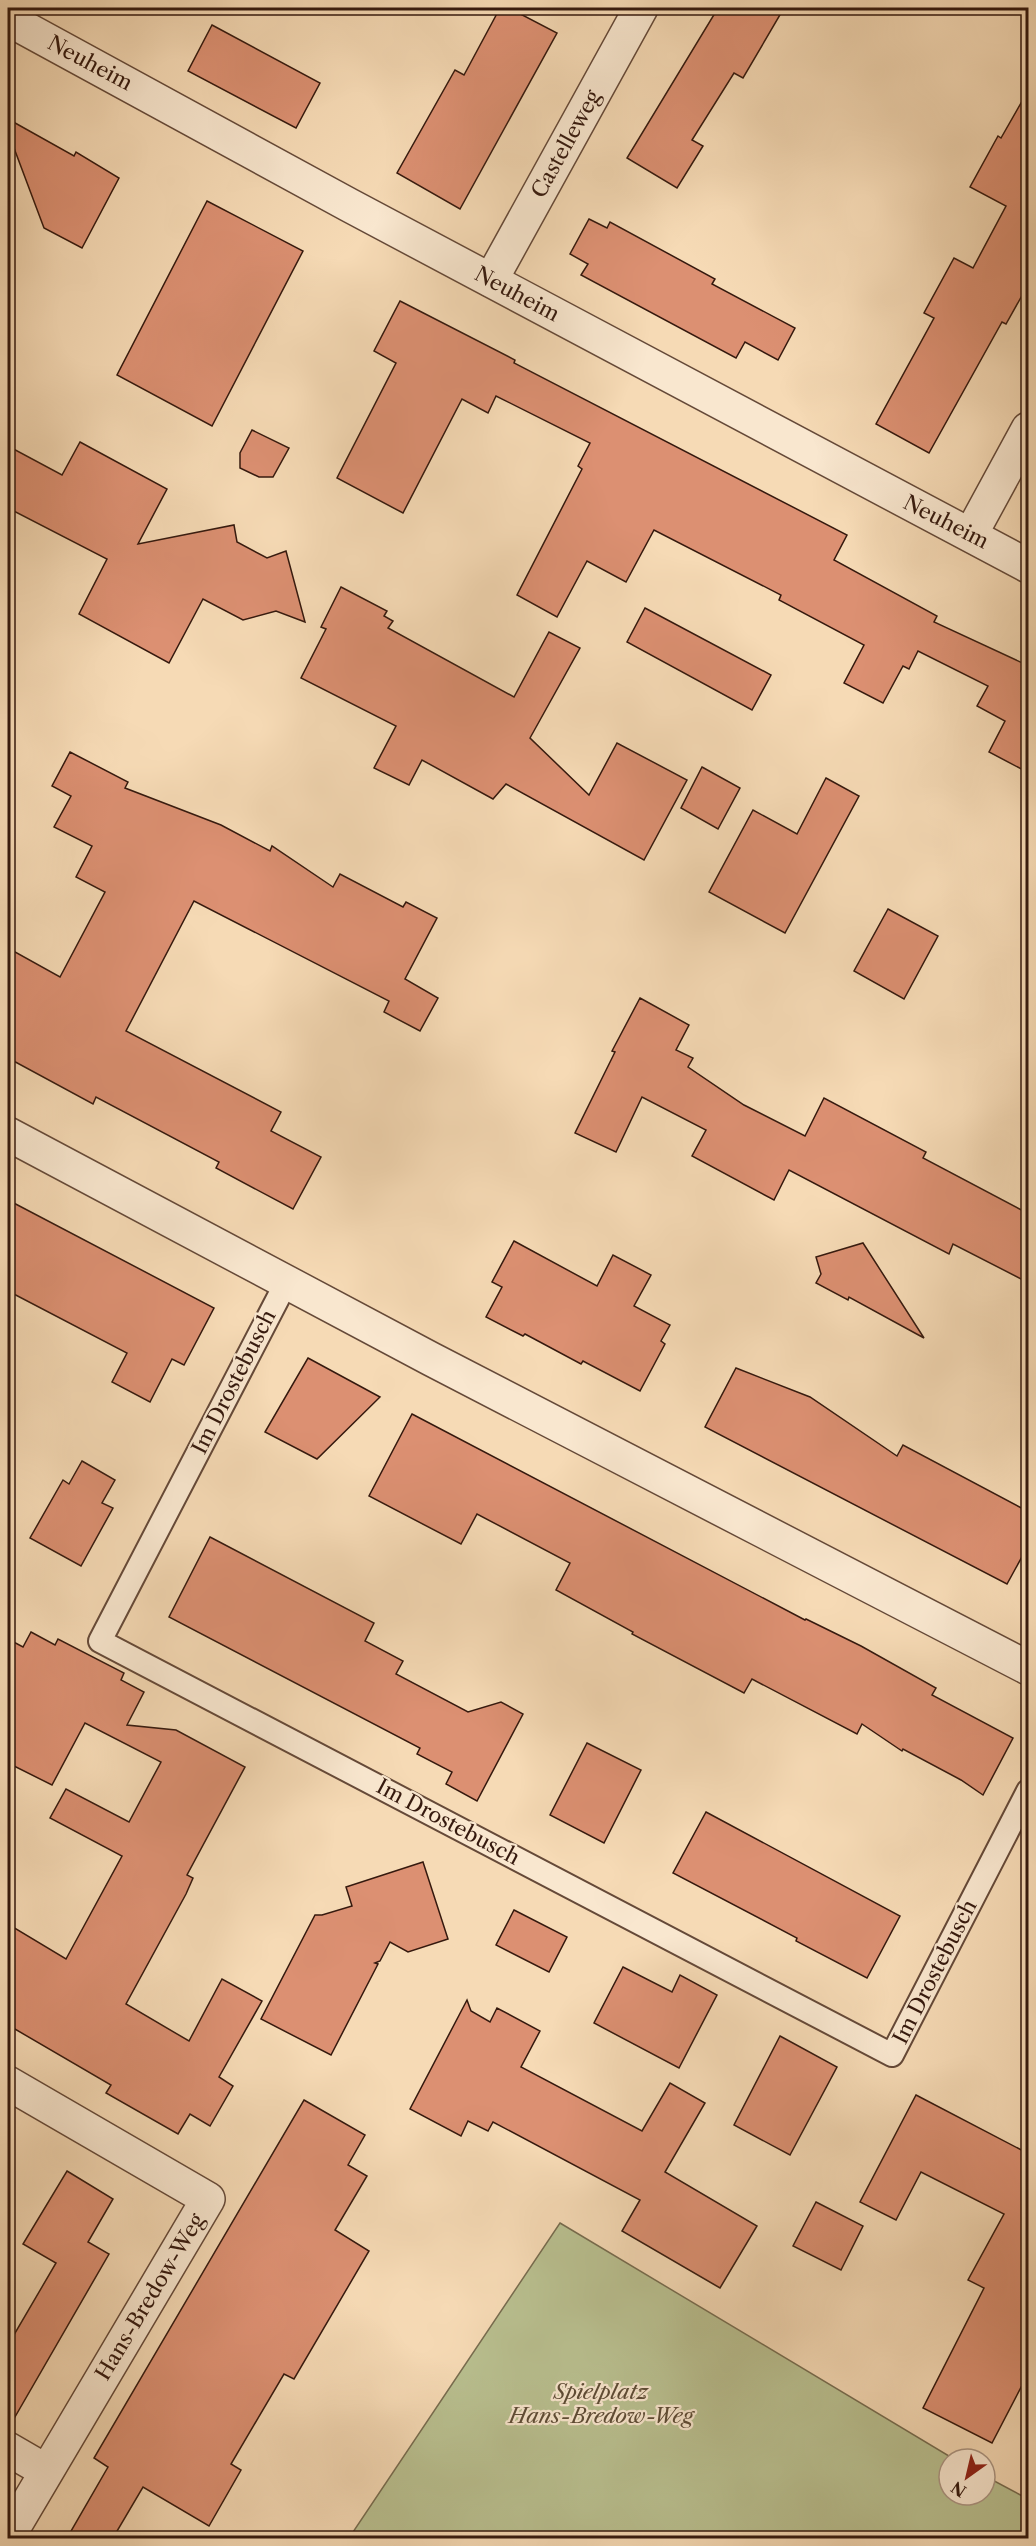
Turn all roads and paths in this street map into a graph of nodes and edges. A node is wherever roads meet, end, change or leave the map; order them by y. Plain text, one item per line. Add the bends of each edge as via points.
1 (641, 8) edge
2 (8, 19) edge
3 (491, 280) junction
4 (1029, 429) edge
5 (970, 534) junction
6 (1029, 566) edge
7 (8, 1134) edge
8 (287, 1281) junction
9 (1029, 1668) edge
10 (1029, 1791) edge
11 (8, 2083) edge
12 (8, 2449) edge
13 (46, 2471) junction
14 (8, 2537) edge

1 - 3 street, Castelleweg
2 - 3 street, Neuheim
3 - 5 street, Neuheim
4 - 5 street
5 - 6 street, Neuheim
7 - 8 street
8 - 9 street
8 - 10 lane, Im Drostebusch via 100,1641 892,2055
11 - 13 street, Hans-Bredow-Weg via 208,2199
12 - 13 street
13 - 14 street, Hans-Bredow-Weg

